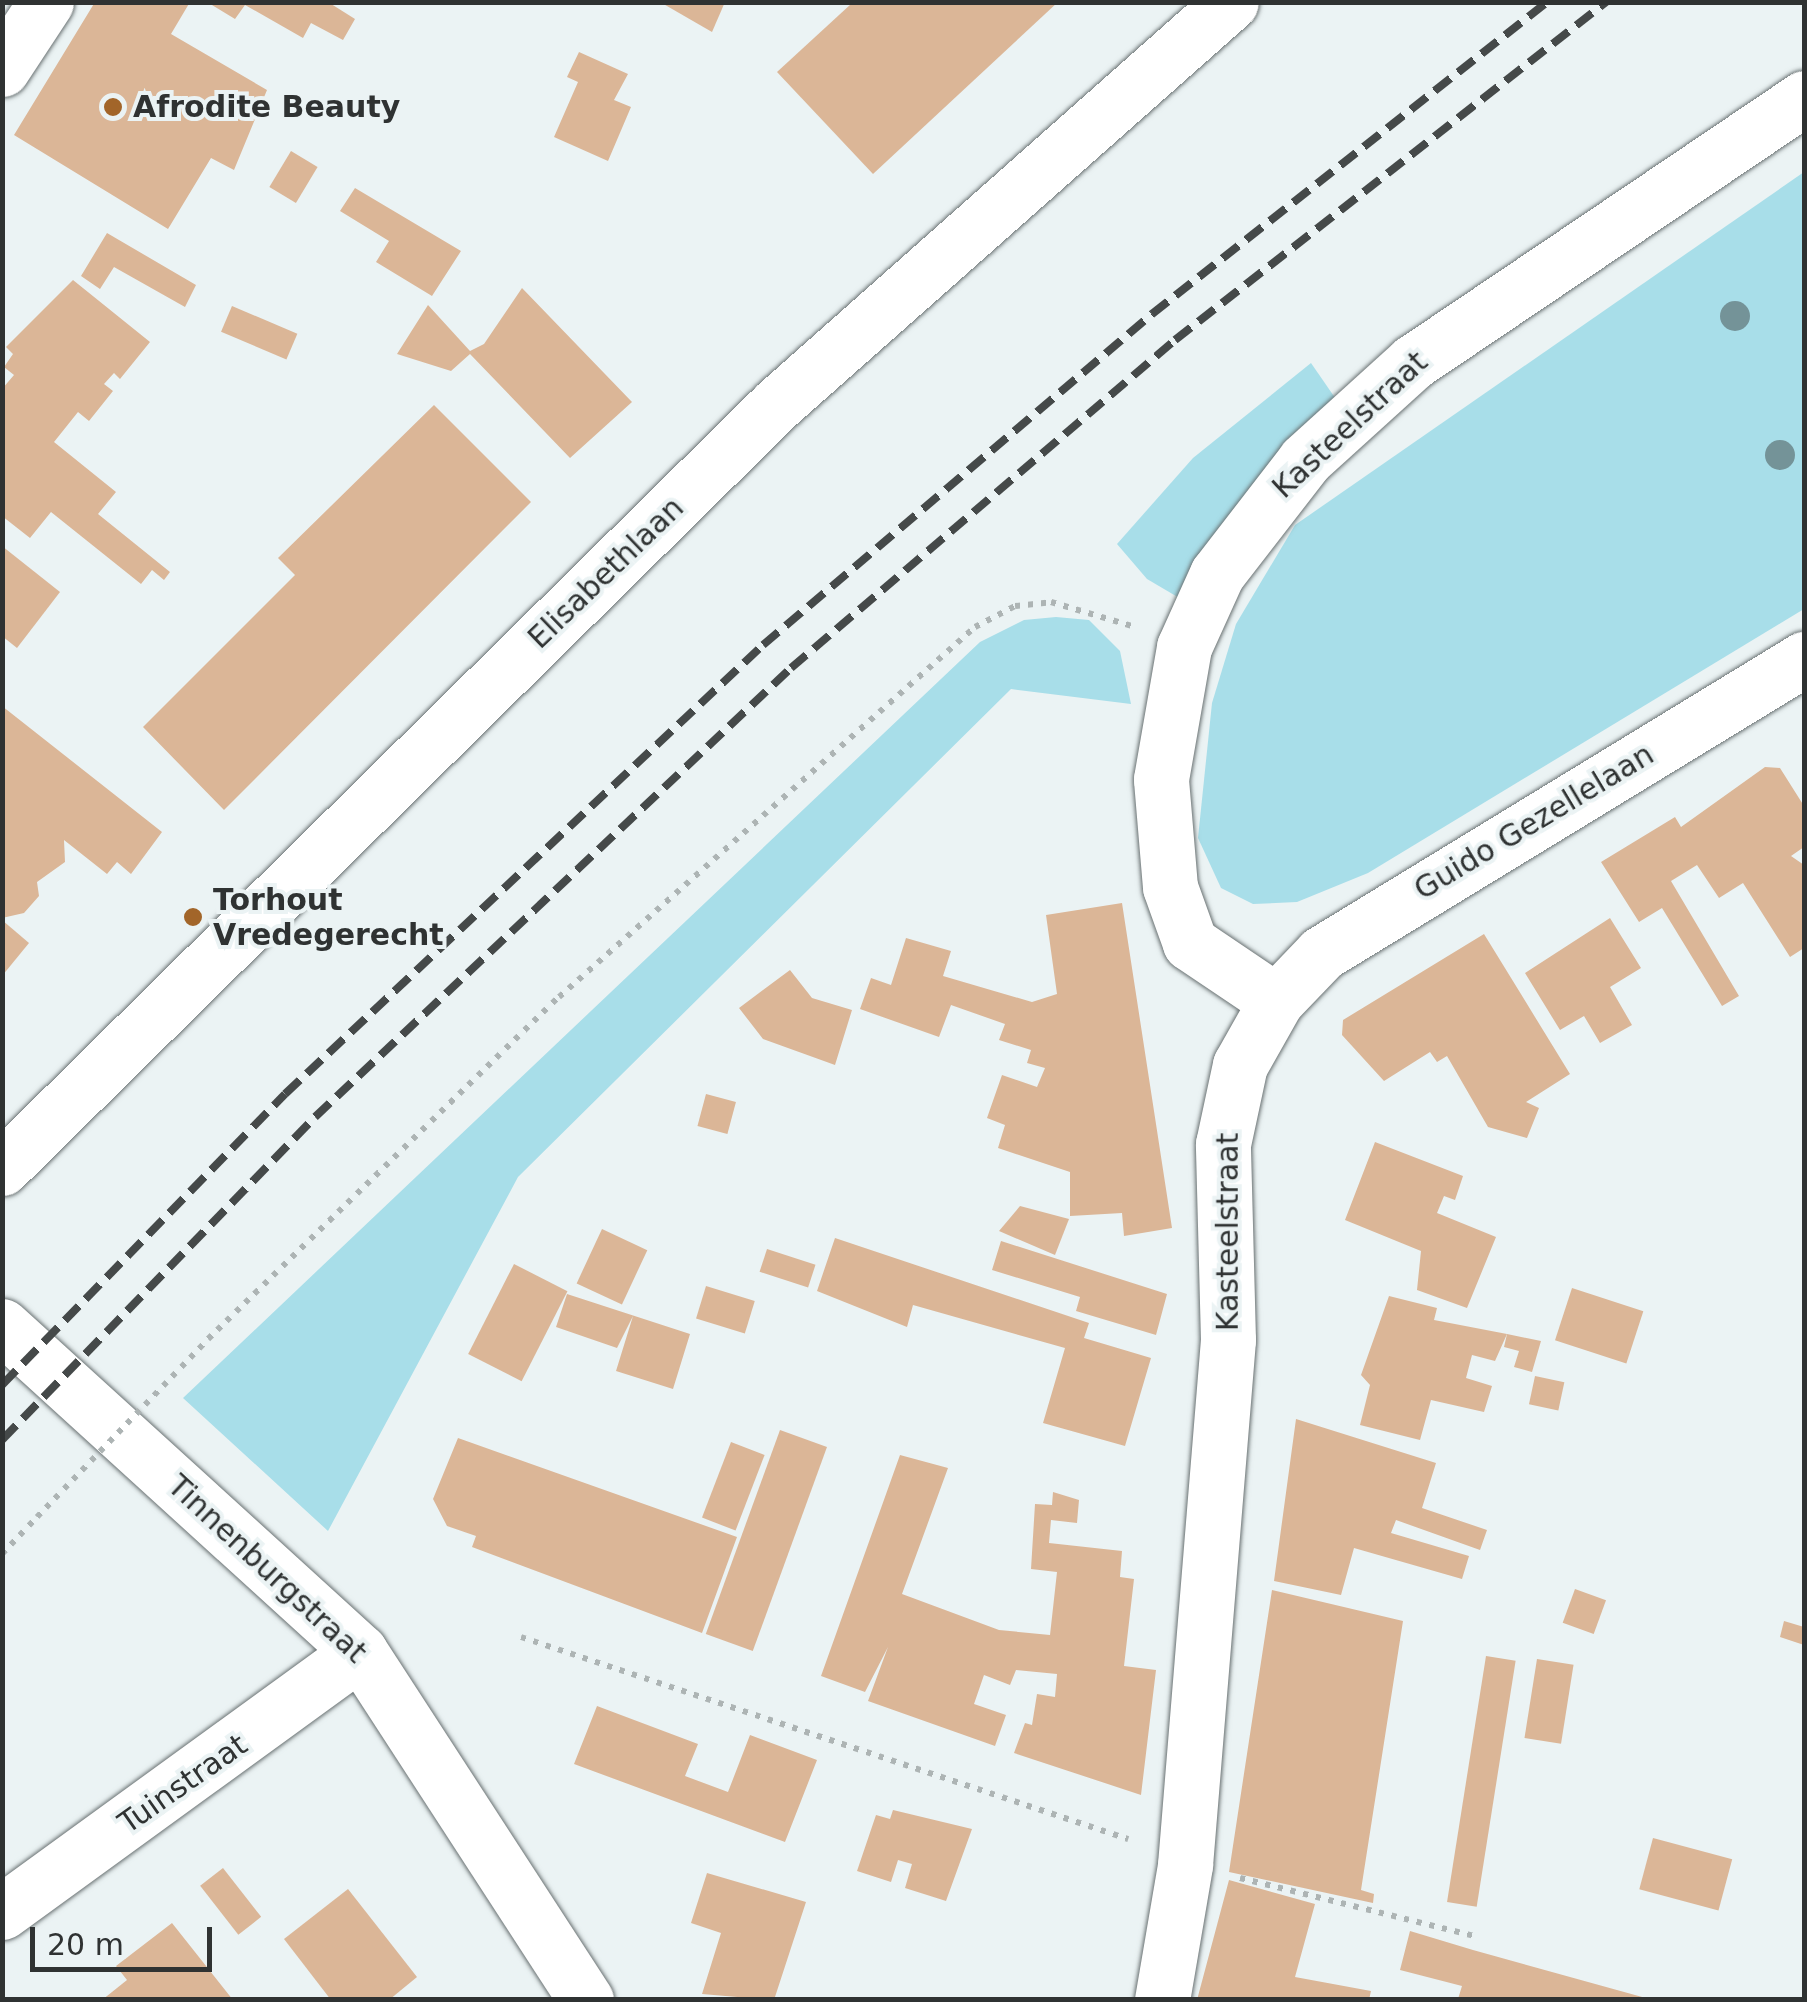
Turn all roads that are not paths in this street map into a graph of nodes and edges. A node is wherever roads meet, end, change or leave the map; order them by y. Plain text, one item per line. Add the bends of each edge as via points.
1 (46, 2) edge
2 (1231, 2) edge
3 (2, 69) edge
4 (1804, 98) edge
5 (1804, 660) edge
6 (1276, 1001) junction
7 (2, 1168) edge
8 (2, 1326) edge
9 (360, 1652) junction
10 (2, 1912) edge
11 (586, 2000) edge
12 (1162, 2000) edge

1 - 3 street
2 - 7 street, Elisabethlaan via 778,404
4 - 6 street, Kasteelstraat via 1412,362 1261,509 1216,574 1184,648 1161,779 1170,887 1190,943
5 - 6 street, Guido Gezellelaan via 1338,942
6 - 12 street, Kasteelstraat via 1240,1065 1223,1144 1228,1340 1186,1861
8 - 9 street, Tinnenburgstraat
9 - 10 street, Tuinstraat
9 - 11 street, Tinnenburgstraat

